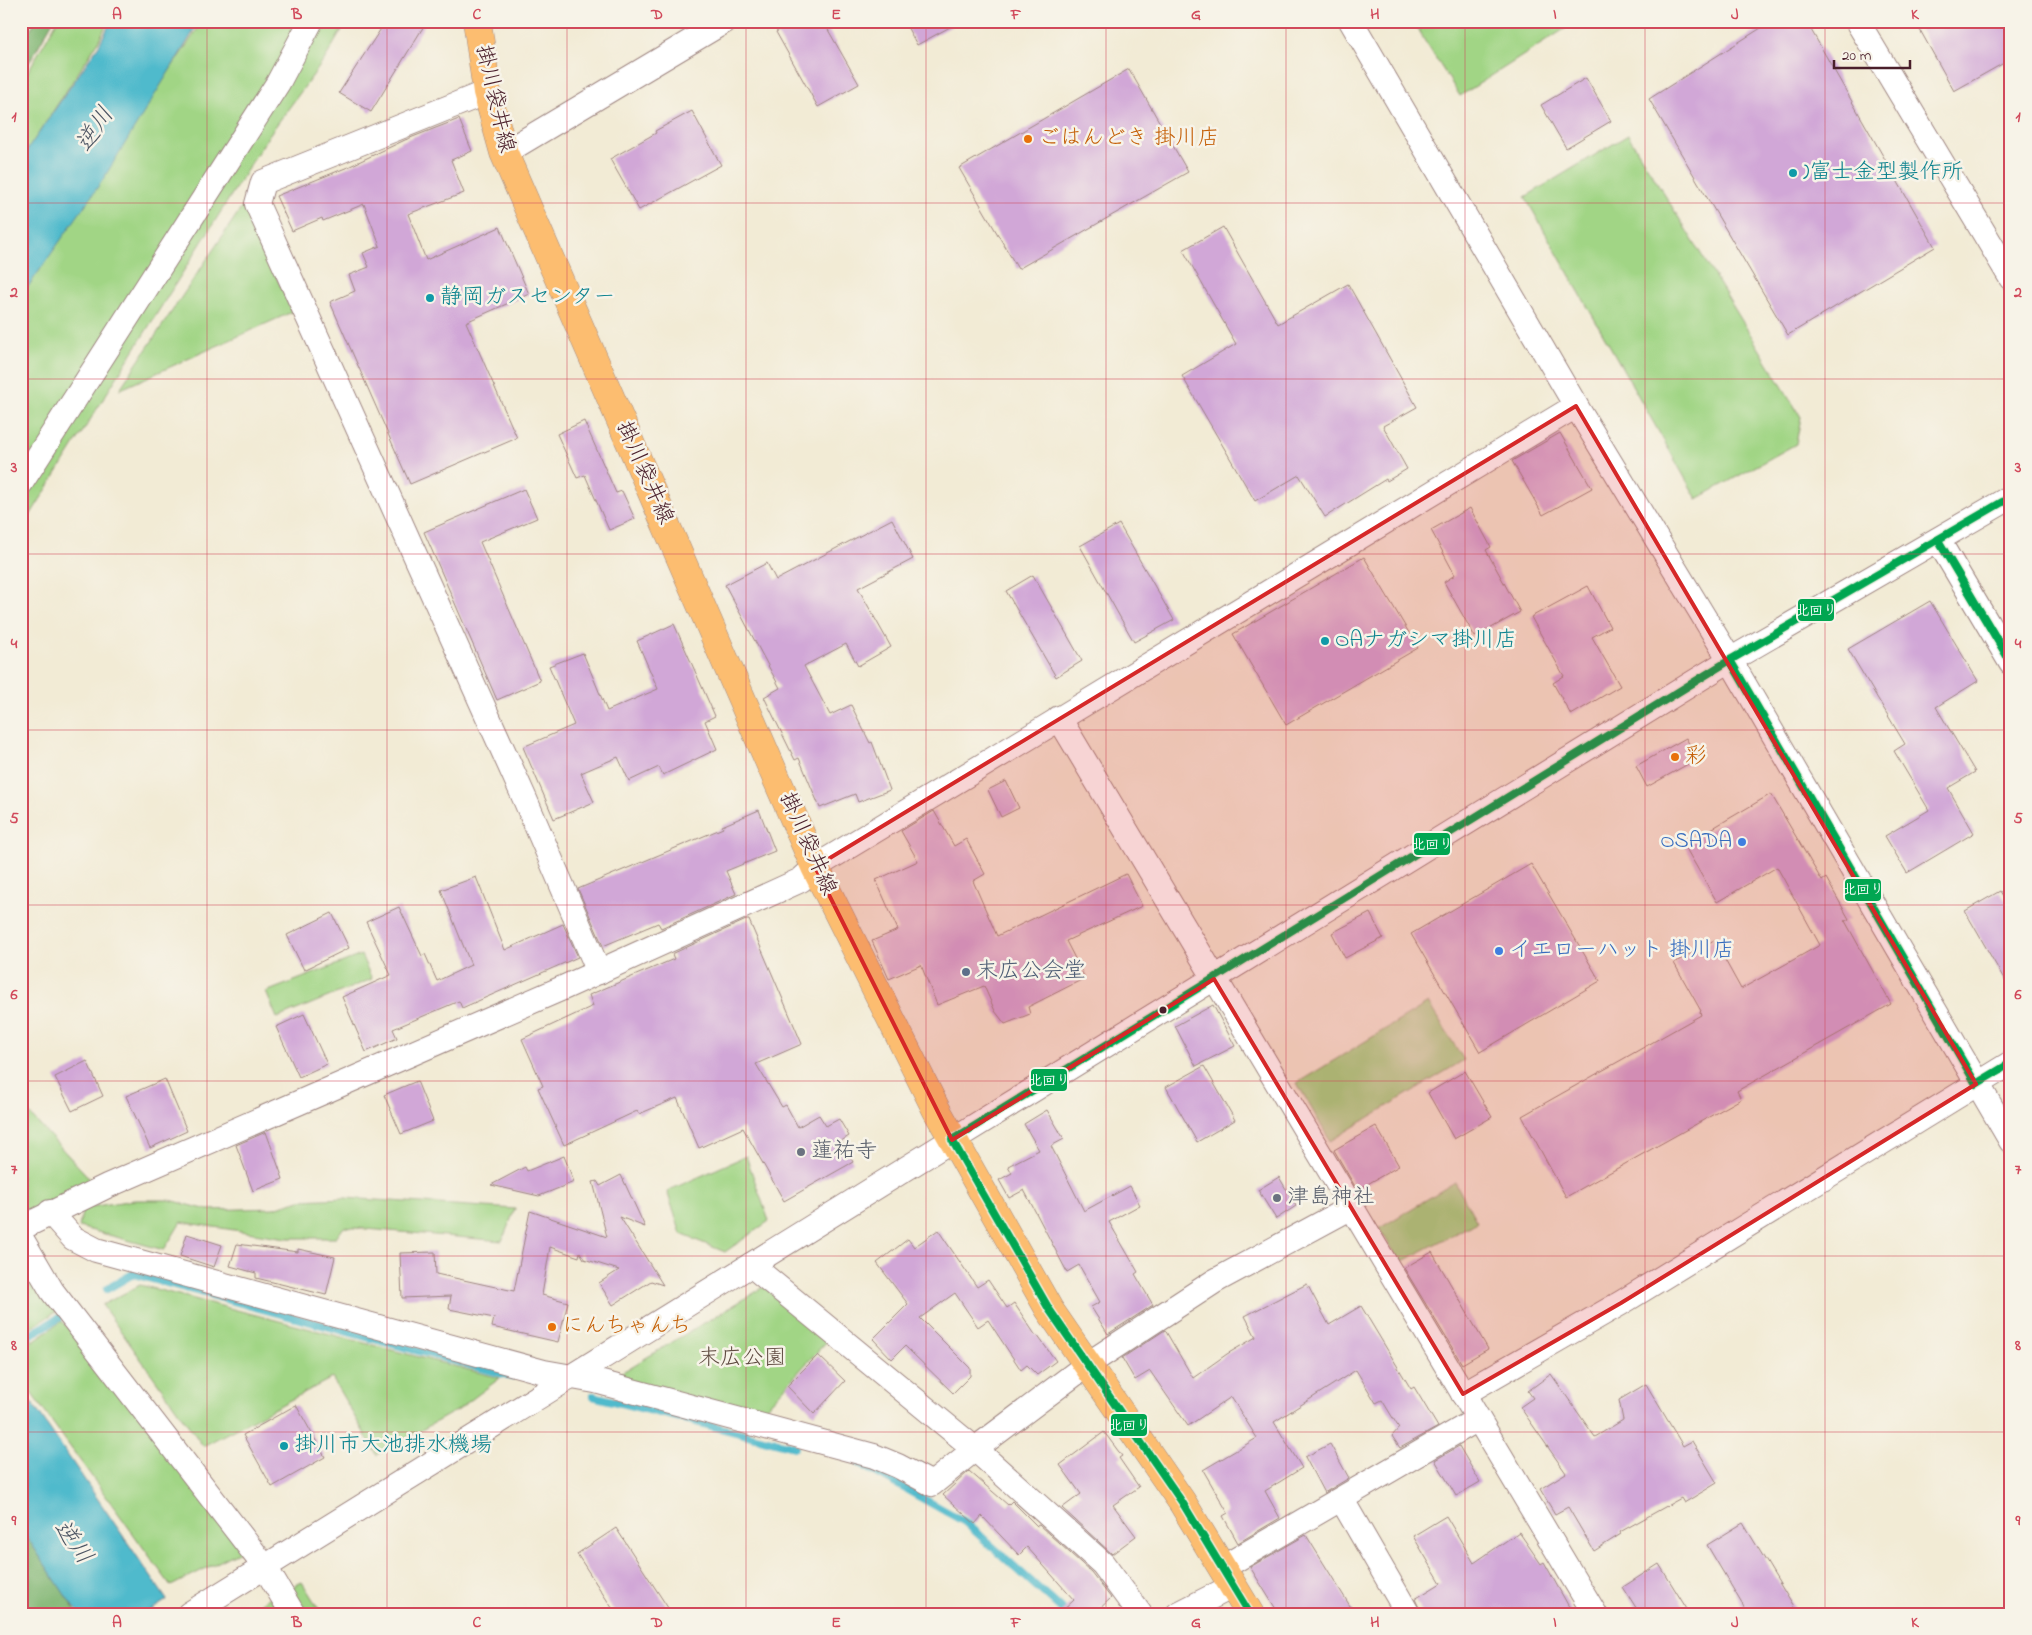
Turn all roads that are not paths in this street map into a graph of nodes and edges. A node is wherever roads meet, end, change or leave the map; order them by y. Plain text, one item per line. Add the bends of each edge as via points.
1 (311, 21) edge
2 (476, 21) edge
3 (725, 21) edge
4 (1352, 21) edge
5 (1857, 21) edge
6 (487, 92) junction
7 (504, 153) junction
8 (2011, 278) edge
9 (1576, 406) junction
10 (21, 483) edge
11 (2011, 496) edge
12 (1938, 540) junction
13 (1730, 660) junction
14 (2011, 663) edge
15 (1058, 718) junction
16 (816, 867) junction
17 (599, 972) junction
18 (1214, 979) junction
19 (2011, 1063) edge
20 (1976, 1084) junction
21 (952, 1140) junction
22 (2011, 1141) edge
23 (1352, 1207) junction
24 (50, 1212) junction
25 (21, 1228) edge
26 (21, 1238) edge
27 (751, 1264) junction
28 (1088, 1364) junction
29 (571, 1378) junction
30 (1463, 1394) junction
31 (1478, 1419) junction
32 (974, 1449) junction
33 (1342, 1500) junction
34 (256, 1572) junction
35 (1227, 1577) junction
36 (189, 1614) edge
37 (293, 1614) edge
38 (1140, 1614) edge
39 (1178, 1614) edge
40 (1250, 1614) edge
41 (1408, 1614) edge
42 (1595, 1614) edge

1 - 10 street via 278,83
2 - 6 main road, 掛川袋井線
3 - 7 street
4 - 9 street
5 - 8 street
6 - 7 main road, 掛川袋井線
6 - 17 street via 263,182 257,204 516,779
7 - 16 main road, 掛川袋井線
9 - 13 street
9 - 15 street
11 - 12 street
12 - 13 street
12 - 14 street
13 - 18 street
13 - 20 street
15 - 16 street
15 - 18 street
16 - 17 street via 800,880
16 - 21 main road, 掛川袋井線
17 - 24 street
18 - 21 street
18 - 23 street
19 - 20 street
20 - 22 street
20 - 30 street via 1621,1303
21 - 27 street
21 - 28 main road, 掛川袋井線 via 1049,1309
23 - 28 street via 1215,1281
23 - 30 street
24 - 25 street
24 - 29 street via 73,1238 96,1250
26 - 34 street via 52,1290
27 - 29 street
27 - 32 street
28 - 32 street
28 - 35 main road, 掛川袋井線 via 1182,1502
29 - 32 street via 595,1381 874,1456 932,1484
29 - 34 street
30 - 31 street
31 - 33 street
31 - 42 street
32 - 38 street via 1103,1564
33 - 35 street
33 - 41 street
34 - 36 street
34 - 37 street
35 - 39 street
35 - 40 main road, 掛川袋井線

